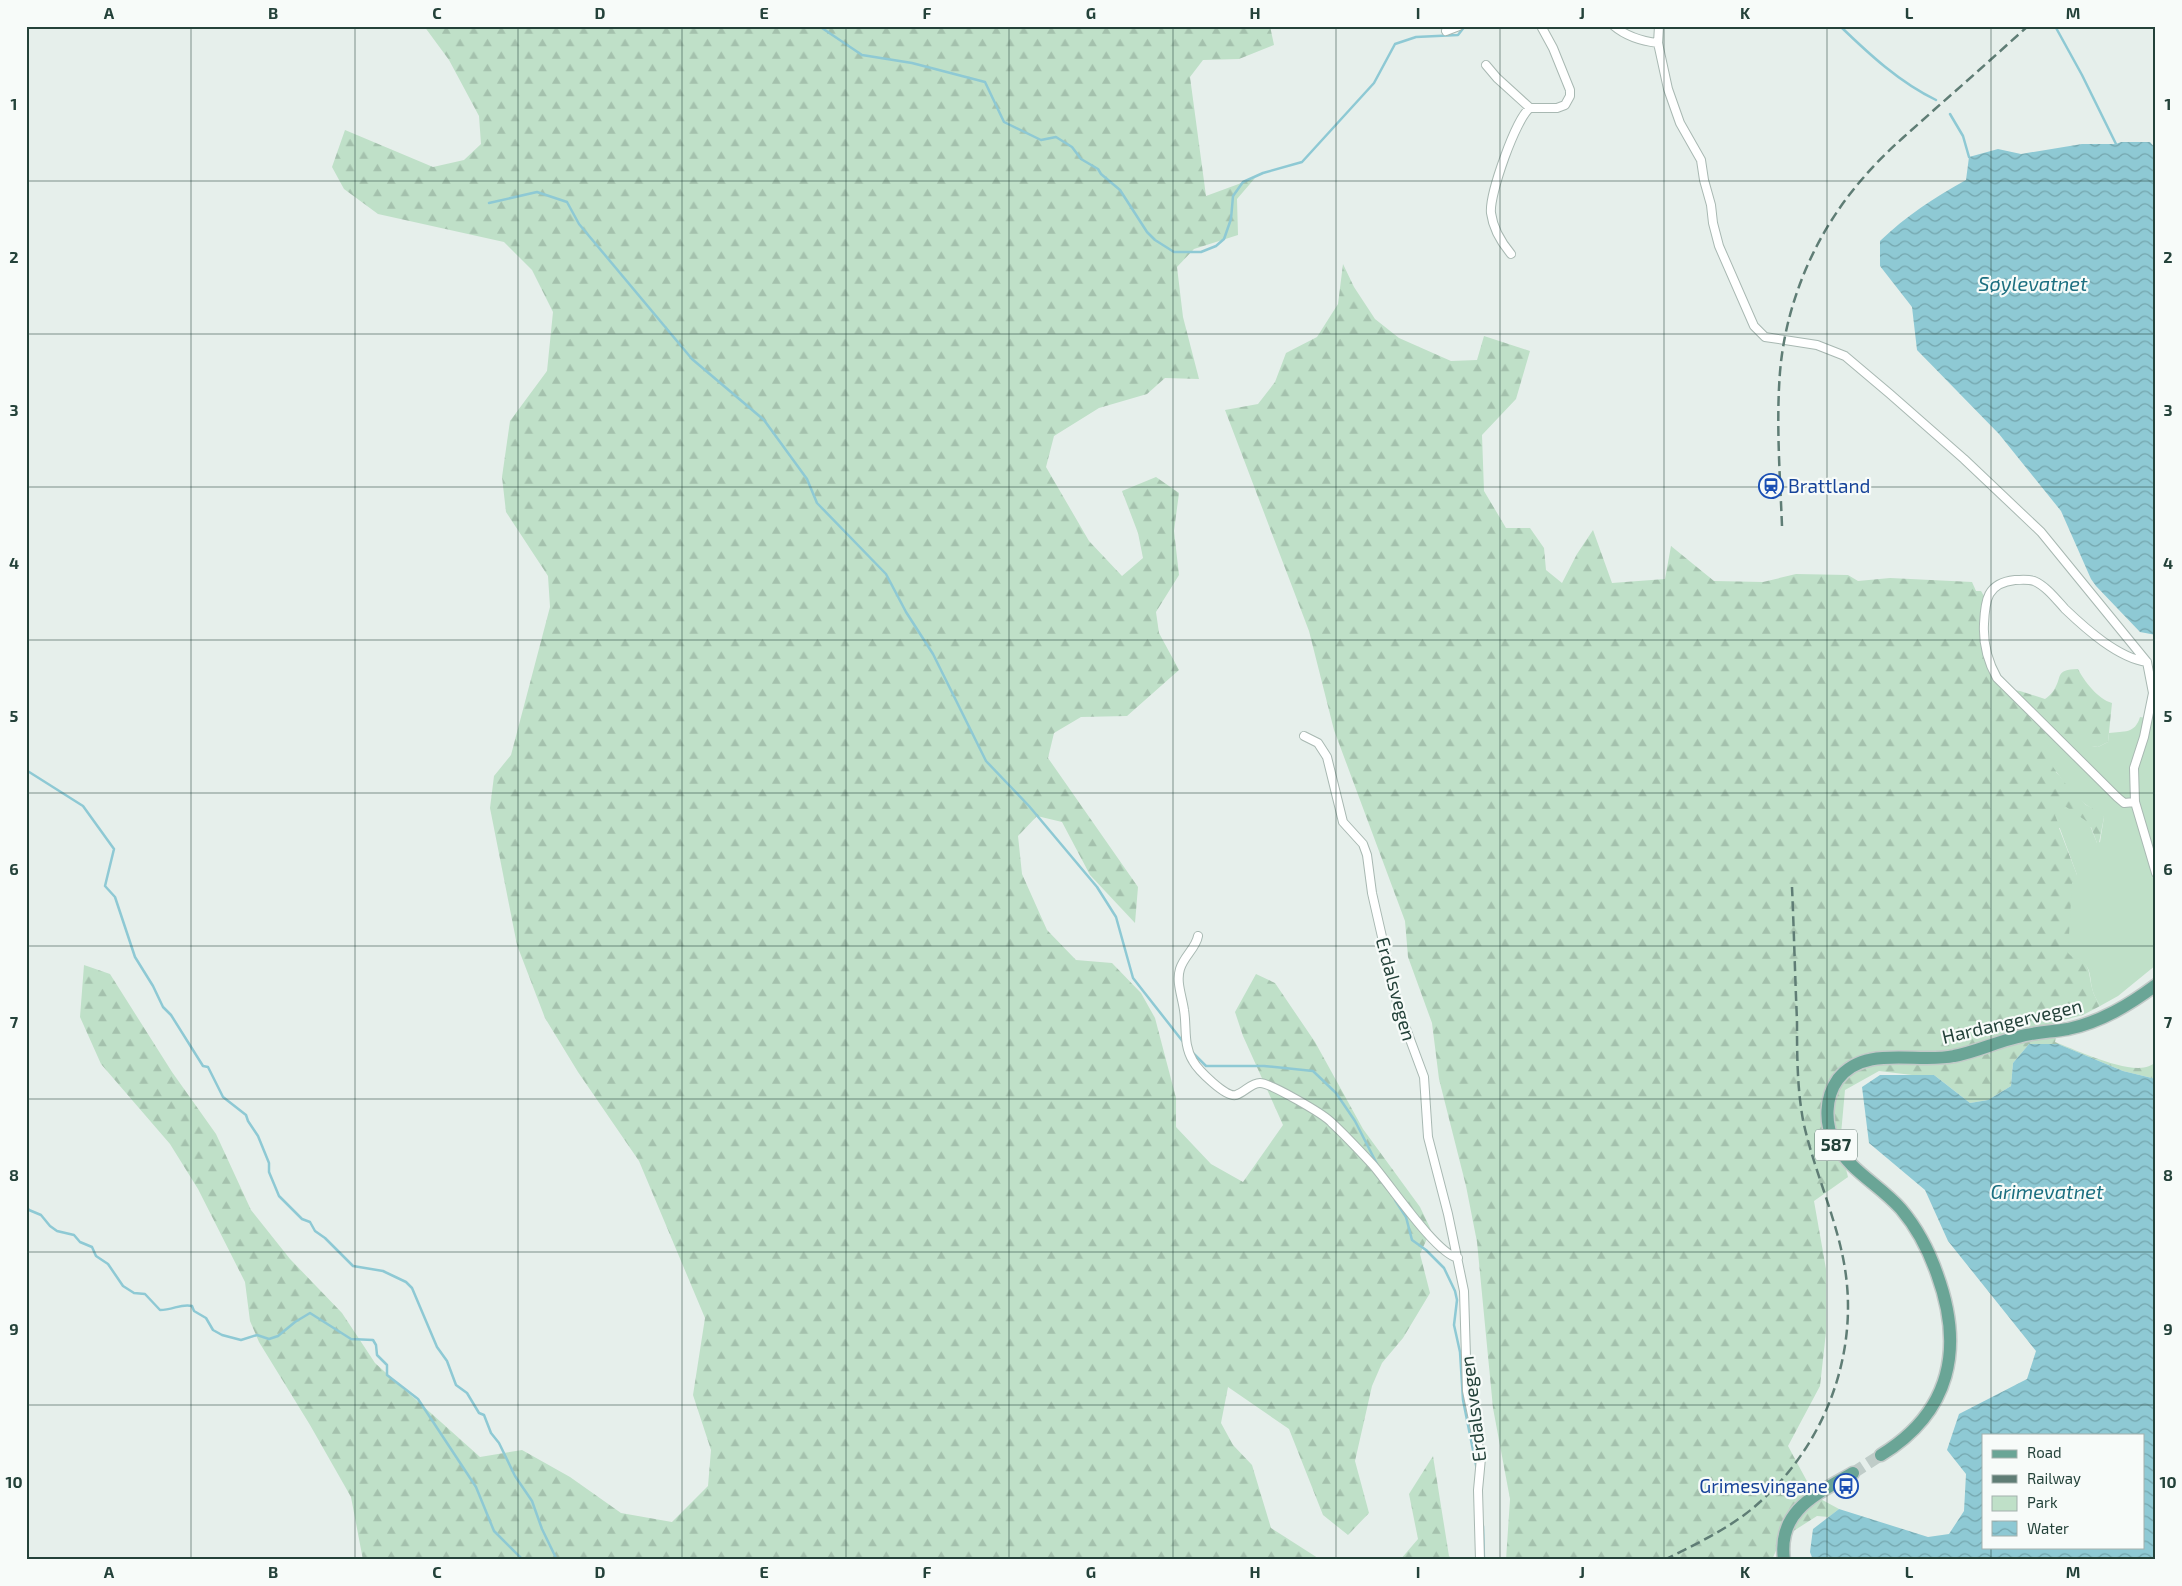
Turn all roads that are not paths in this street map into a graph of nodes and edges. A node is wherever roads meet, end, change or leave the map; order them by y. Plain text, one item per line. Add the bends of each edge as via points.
1 (1459, 26) edge
2 (1541, 26) edge
3 (1614, 26) edge
4 (1659, 26) edge
5 (1446, 31) dead end
6 (1658, 43) junction
7 (1486, 65) dead end
8 (1530, 108) junction
9 (1511, 254) dead end
10 (2147, 662) junction
11 (1304, 736) dead end
12 (2135, 802) junction
13 (2156, 873) edge
14 (1198, 936) dead end
15 (2156, 985) edge
16 (1458, 1258) junction
17 (1881, 1455) tunnel mouth
18 (1853, 1473) tunnel mouth
19 (1480, 1560) edge
20 (1784, 1560) edge

1 - 5 street
2 - 8 street via 1553,48 1570,96 1566,105 1560,107
3 - 6 street via 1643,42
4 - 6 street
6 - 10 street via 1680,123 1701,160 1719,246 1754,326 1765,337 1817,345 1845,356 1890,394 2041,532
7 - 8 street
8 - 9 street via 1518,126 1496,181 1492,200 1491,213 1500,241
10 - 12 street via 2153,694 2134,768
10 - 12 street via 2135,660 2099,638 2033,581 2001,583 1990,592 1986,601 1984,641 1997,678 2117,798 2124,803
11 - 16 street, Erdalsvegen via 1318,743 1327,757 1343,822 1363,844 1367,855 1372,893 1398,1007 1424,1077 1428,1137
12 - 13 street
14 - 16 street via 1182,962 1178,979 1187,1048 1196,1065 1231,1095 1258,1083 1268,1085 1326,1118 1372,1164 1421,1227
15 - 17 main road, Hardangervegen / 587 via 2116,1012 2078,1026 2020,1036 1951,1057 1869,1059 1853,1066 1838,1079 1828,1107 1833,1140 1846,1160 1888,1196 1912,1224 1936,1270 1950,1319 1951,1350 1938,1396 1915,1428
16 - 19 street, Erdalsvegen via 1464,1299 1467,1391 1481,1458 1478,1490
18 - 20 main road via 1809,1499 1793,1515 1783,1540

